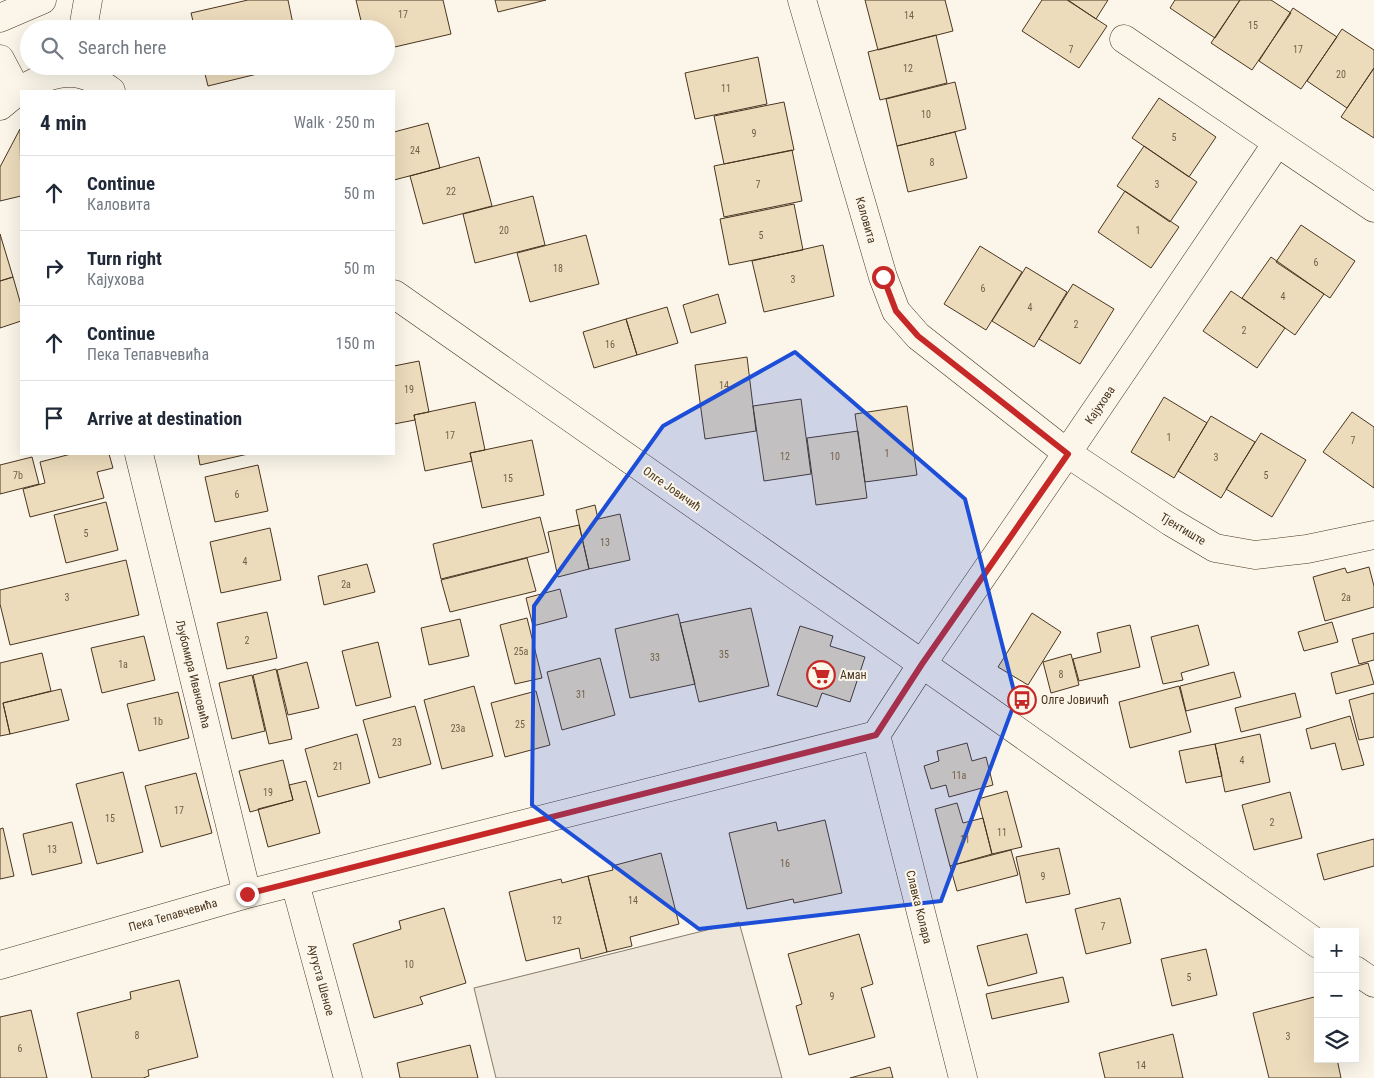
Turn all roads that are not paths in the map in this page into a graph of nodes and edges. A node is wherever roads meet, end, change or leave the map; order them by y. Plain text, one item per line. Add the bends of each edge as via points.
1 (42, 0) edge
2 (88, 0) edge
3 (802, 0) edge
4 (0, 18) edge
5 (85, 20) edge
6 (1124, 39) dead end
7 (0, 59) edge
8 (55, 75) edge
9 (78, 75) edge
10 (98, 79) edge
11 (45, 85) edge
12 (21, 90) edge
13 (20, 91) edge
14 (9, 99) edge
15 (1277, 143) junction
16 (1374, 208) edge
17 (395, 295) edge
18 (1068, 454) junction
19 (139, 455) edge
20 (1374, 534) edge
21 (922, 664) junction
22 (876, 735) junction
23 (295, 883) junction
24 (247, 894) junction
25 (1314, 941) edge
26 (0, 965) edge
27 (1359, 973) edge
28 (1374, 983) edge
29 (348, 1078) edge
30 (962, 1078) edge

1 - 4 street
2 - 5 street
3 - 18 street, Каловита via 880,267 896,311 918,336
6 - 15 street
7 - 14 street
8 - 11 street
9 - 10 street
11 - 12 street via 29,84
13 - 14 street
15 - 16 street
15 - 18 street, Кајухова
17 - 21 street, Олге Јовичић
18 - 20 street, Тјентиште via 1215,548 1255,554 1307,549
18 - 21 street, Кајухова
19 - 24 street, Љубомира Ивановића
21 - 22 street
21 - 25 street, Олге Јовичић
22 - 23 street, Пека Тепавчевића
22 - 30 street, Славка Колара
23 - 24 street, Пека Тепавчевића
23 - 29 street, Аугуста Шеное
24 - 26 street, Пека Тепавчевића
27 - 28 street

